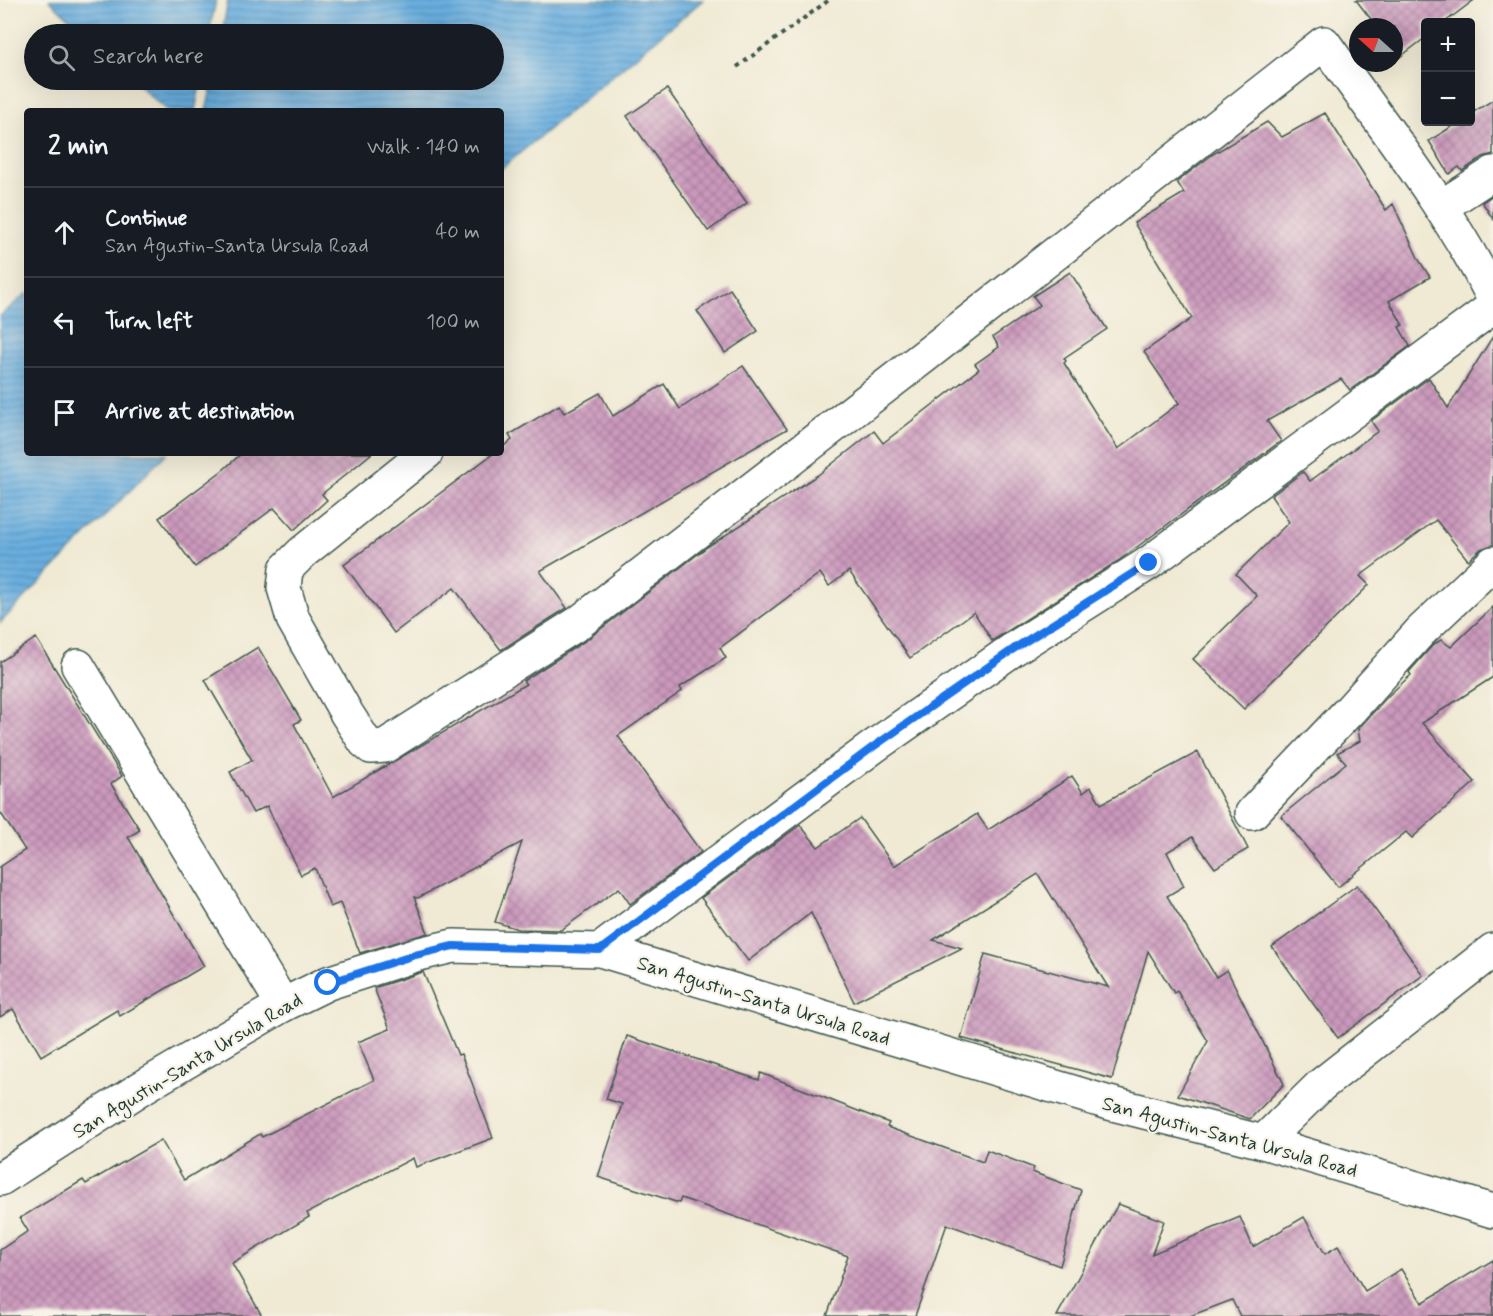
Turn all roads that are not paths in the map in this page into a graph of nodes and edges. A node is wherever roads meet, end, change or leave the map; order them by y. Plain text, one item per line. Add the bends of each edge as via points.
1 (1493, 173) edge
2 (1441, 207) junction
3 (1493, 297) edge
4 (1493, 307) edge
5 (422, 456) edge
6 (1493, 563) edge
7 (78, 666) dead end
8 (1252, 813) dead end
9 (600, 950) junction
10 (1493, 950) edge
11 (284, 1005) junction
12 (1263, 1142) junction
13 (0, 1179) edge
14 (1493, 1210) edge

1 - 2 street
2 - 3 street
2 - 5 street via 1324,43 577,624 386,746 370,747 293,619 284,588 286,569
4 - 9 street via 1149,563 1015,648 873,747
6 - 8 street via 1419,632
7 - 11 street
9 - 11 street, San Agustin-Santa Ursula Road via 453,946 328,983
9 - 12 street, San Agustin-Santa Ursula Road via 1109,1103
10 - 12 street via 1321,1085
11 - 13 street, San Agustin-Santa Ursula Road via 143,1087
12 - 14 street, San Agustin-Santa Ursula Road

